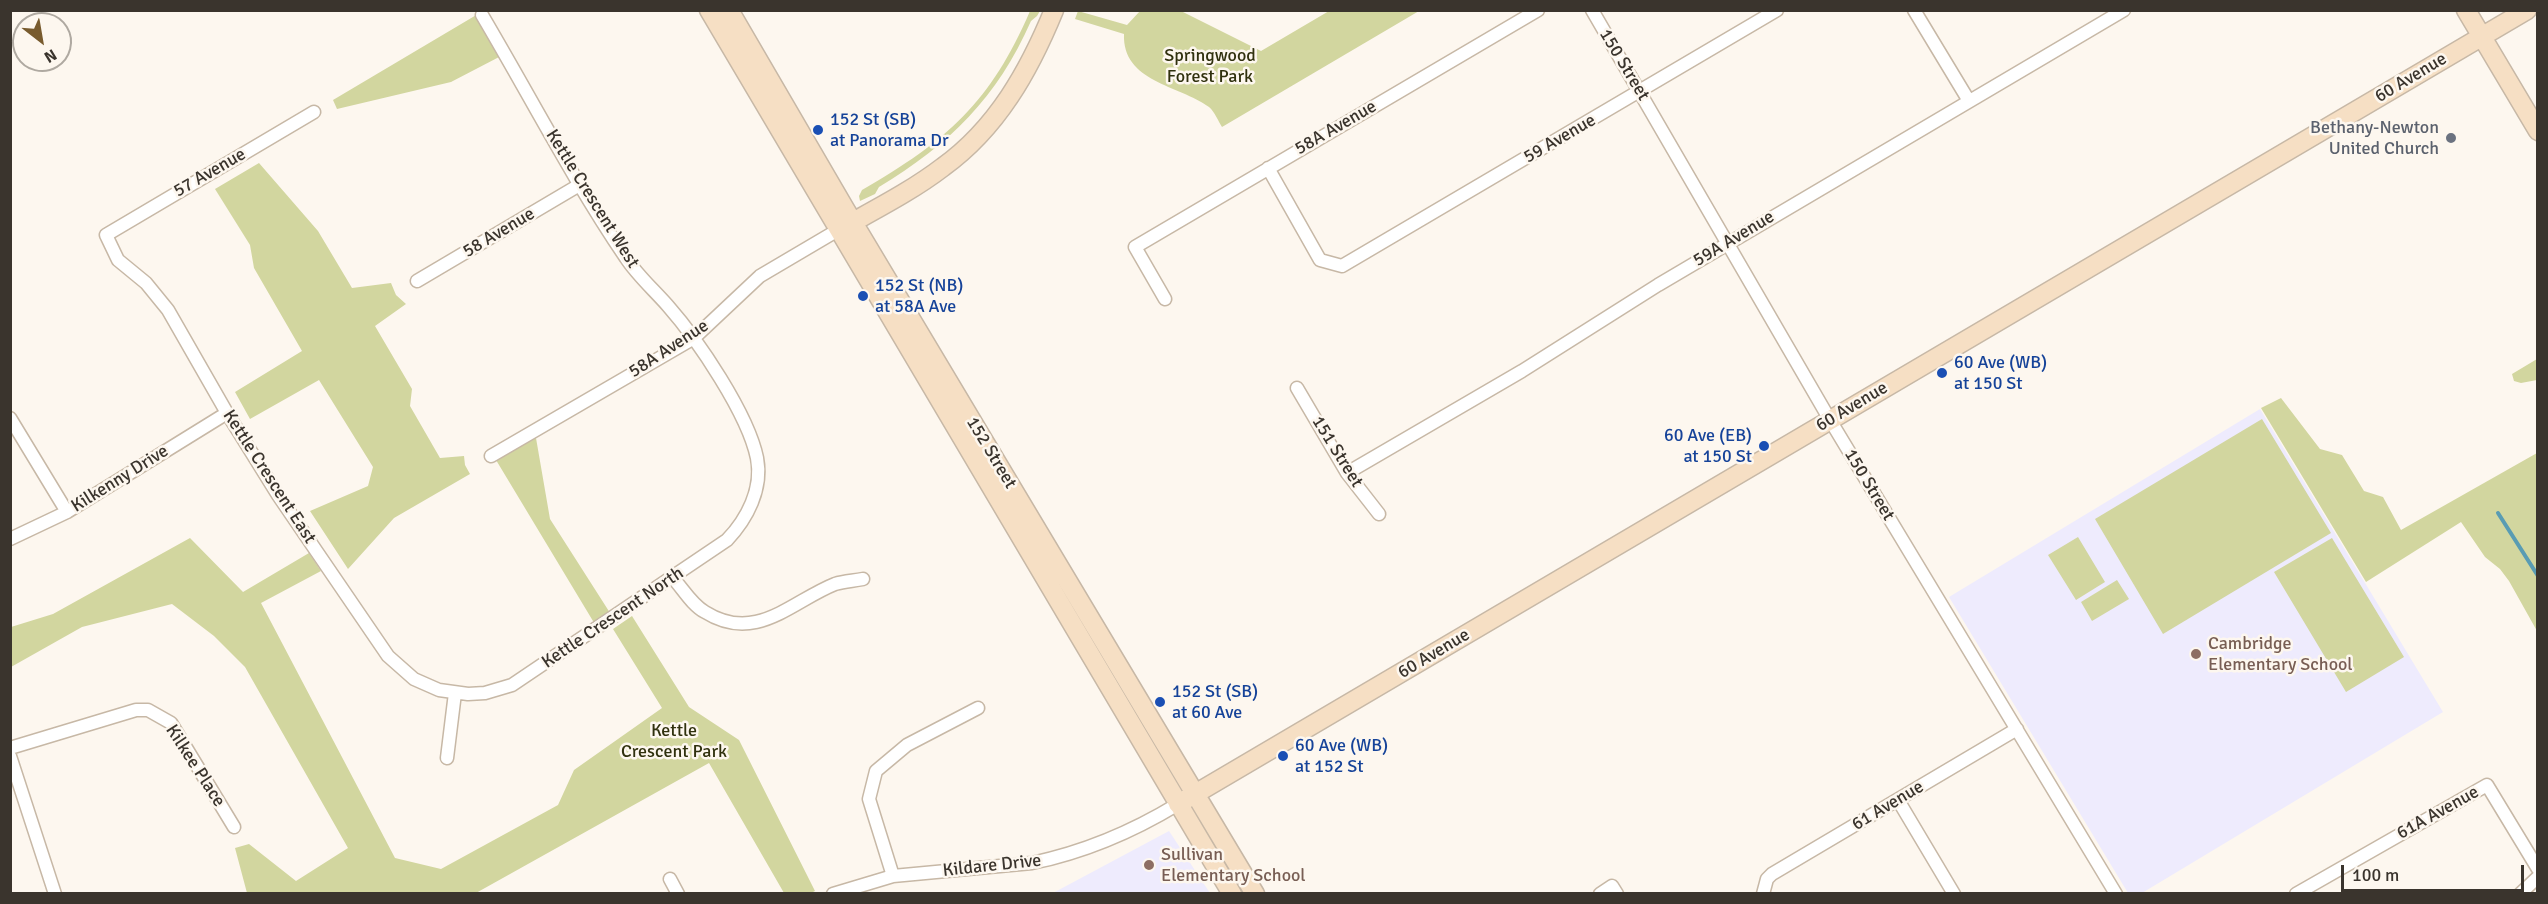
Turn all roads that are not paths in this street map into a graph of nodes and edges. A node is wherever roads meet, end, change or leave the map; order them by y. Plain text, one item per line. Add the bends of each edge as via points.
1 (709, 10) edge
2 (729, 10) edge
3 (1054, 10) edge
4 (1538, 10) edge
5 (1592, 10) edge
6 (1777, 10) edge
7 (1914, 10) edge
8 (2124, 10) edge
9 (2466, 10) edge
10 (2527, 10) edge
11 (482, 15) dead end
12 (2482, 37) junction
13 (1641, 92) junction
14 (1969, 101) junction
15 (314, 112) dead end
16 (2538, 131) edge
17 (1268, 168) junction
18 (580, 184) junction
19 (845, 226) junction
20 (106, 235) joint
21 (1728, 243) junction
22 (417, 281) dead end
23 (1166, 299) dead end
24 (694, 338) junction
25 (1297, 388) dead end
26 (227, 413) junction
27 (10, 418) edge
28 (1830, 420) junction
29 (491, 456) dead end
30 (1347, 473) junction
31 (751, 507) joint
32 (67, 512) junction
33 (1379, 514) dead end
34 (10, 539) edge
35 (673, 578) junction
36 (863, 579) dead end
37 (455, 693) junction
38 (978, 708) dead end
39 (2017, 729) junction
40 (10, 748) edge
41 (10, 756) edge
42 (447, 758) dead end
43 (1194, 794) junction
44 (1898, 800) junction
45 (1178, 804) junction
46 (234, 827) dead end
47 (2538, 869) edge
48 (893, 876) junction
49 (2538, 877) edge
50 (670, 879) dead end
51 (1615, 890) edge
52 (1763, 890) edge
53 (55, 894) edge
54 (678, 894) edge
55 (833, 894) edge
56 (1232, 894) edge
57 (1255, 894) edge
58 (1600, 894) edge
59 (1954, 894) edge
60 (2116, 894) edge
61 (2296, 894) edge
62 (2520, 894) edge

1 - 19 main road, 152 Street
2 - 19 main road, 152 Street
3 - 19 main road via 1025,73 976,138 934,174
4 - 17 street, 58A Avenue
5 - 13 street, 150 Street
6 - 13 street, 59 Avenue
7 - 14 street
8 - 14 street, 59A Avenue
9 - 12 main road
10 - 12 main road, 60 Avenue
11 - 18 street, Kettle Crescent West
12 - 16 main road
12 - 28 main road, 60 Avenue
13 - 17 street, 59 Avenue via 1341,266 1320,260
13 - 21 street, 150 Street
14 - 21 street, 59A Avenue
15 - 20 street, 57 Avenue
17 - 23 street, 58A Avenue via 1135,247
18 - 22 street, 58 Avenue
18 - 24 street, Kettle Crescent West via 632,267
19 - 24 street, 58A Avenue via 760,276
19 - 43 main road, 152 Street
19 - 45 main road, 152 Street
20 - 26 street, Kettle Crescent East via 118,260 146,283 168,310
21 - 28 street, 150 Street
21 - 30 street, 59A Avenue via 1522,371
24 - 29 street, 58A Avenue
24 - 31 street, Kettle Crescent West via 749,433 758,468
25 - 30 street, 151 Street
26 - 32 street, Kilkenny Drive
26 - 37 street, Kettle Crescent East via 380,646 414,679
27 - 32 street
28 - 39 street, 150 Street
28 - 43 main road, 60 Avenue
30 - 33 street, 151 Street
31 - 35 street, Kettle Crescent North via 727,540
32 - 34 street, Kilkenny Drive
35 - 36 street via 705,612 738,622 776,616 836,584
35 - 37 street, Kettle Crescent North via 521,680 485,693
37 - 42 street
38 - 48 street via 907,745 876,771 869,799
39 - 44 street, 61 Avenue
39 - 60 street, 150 Street
40 - 46 street, Kilkee Place via 136,710 148,710 171,723
41 - 53 street
43 - 45 main road, 60 Avenue
43 - 57 main road, 152 Street
44 - 52 street, 61 Avenue via 1772,874
44 - 59 street
45 - 48 street, Kildare Drive via 1119,836 1050,859
45 - 56 main road, 152 Street
47 - 61 street, 61A Avenue via 2487,785
48 - 55 street, Kildare Drive
49 - 62 street
50 - 54 street
51 - 58 street

